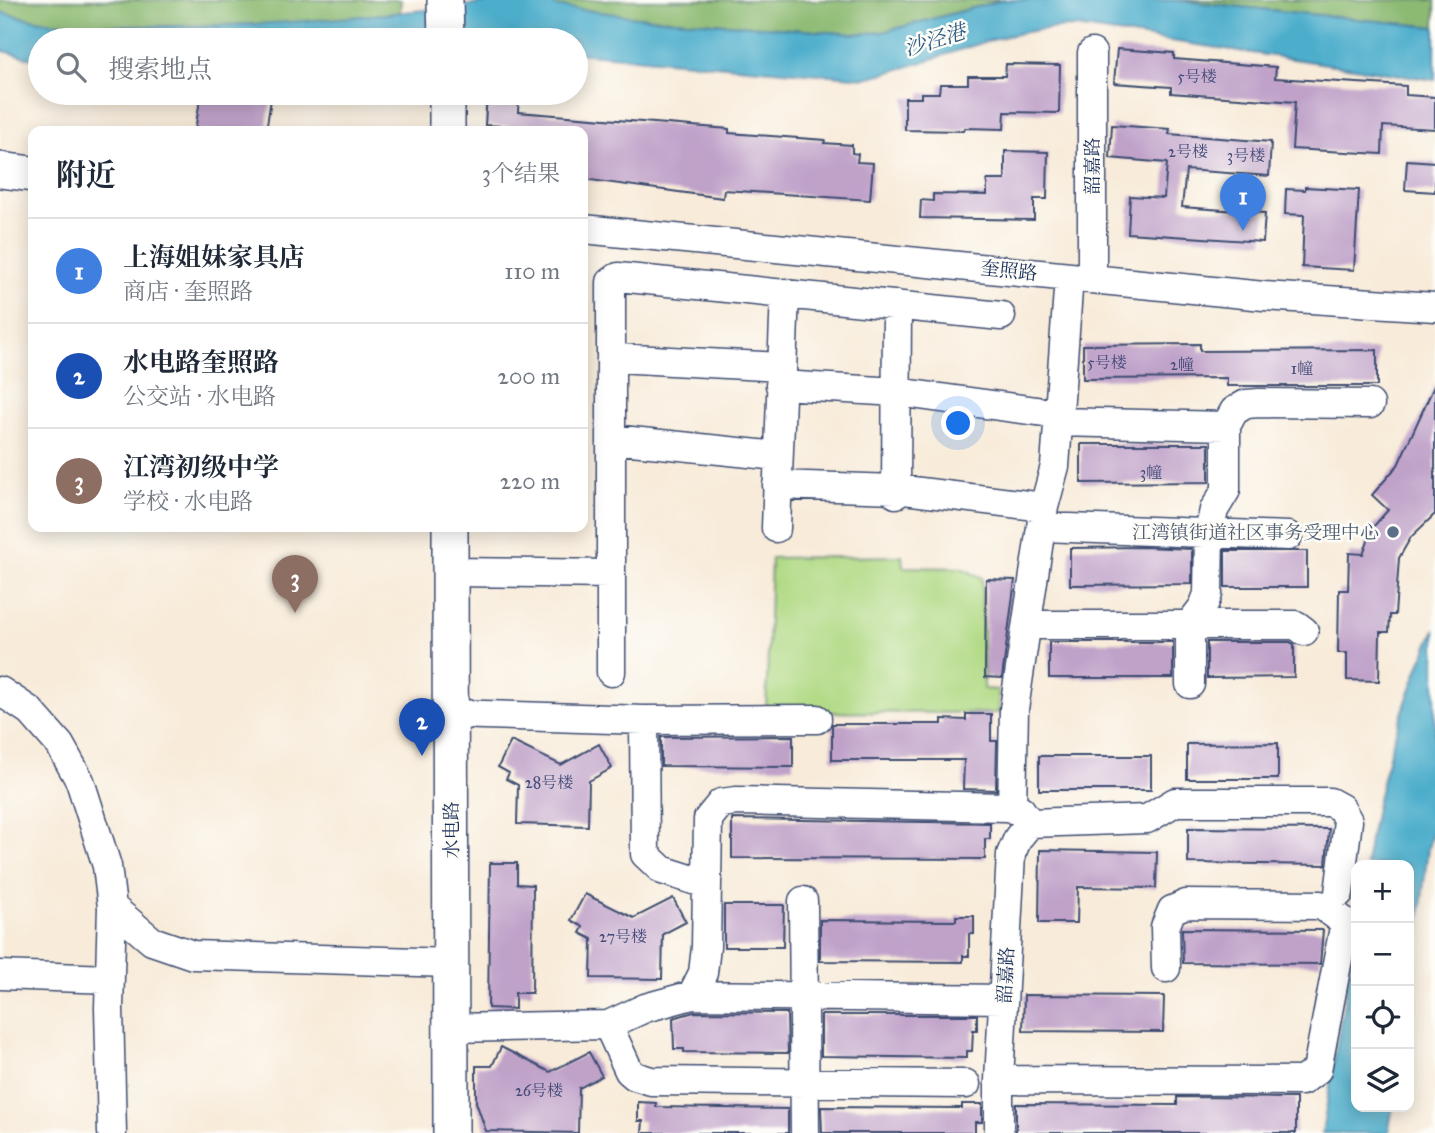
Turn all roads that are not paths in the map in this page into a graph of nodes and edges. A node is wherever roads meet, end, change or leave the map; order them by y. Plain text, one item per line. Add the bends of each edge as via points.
1 (446, 0) edge
2 (446, 28) edge
3 (1092, 53) dead end
4 (447, 105) edge
5 (447, 126) edge
6 (0, 170) edge
7 (28, 173) edge
8 (588, 229) edge
9 (1081, 278) junction
10 (785, 293) junction
11 (897, 305) junction
12 (1435, 307) edge
13 (1001, 316) dead end
14 (611, 361) junction
15 (780, 376) junction
16 (897, 392) junction
17 (1370, 404) dead end
18 (1059, 418) junction
19 (1226, 426) junction
20 (612, 439) junction
21 (778, 456) junction
22 (777, 485) junction
23 (896, 492) junction
24 (1043, 517) junction
25 (776, 528) dead end
26 (450, 532) edge
27 (1209, 533) junction
28 (1288, 536) dead end
29 (450, 572) junction
30 (611, 583) junction
31 (1191, 624) junction
32 (1027, 625) junction
33 (1304, 631) dead end
34 (611, 672) dead end
35 (1190, 684) dead end
36 (0, 691) edge
37 (451, 714) junction
38 (817, 719) dead end
39 (644, 720) junction
40 (1021, 816) junction
41 (706, 884) junction
42 (1339, 893) dead end
43 (803, 901) dead end
44 (112, 907) junction
45 (451, 962) junction
46 (1166, 968) dead end
47 (0, 975) edge
48 (110, 979) junction
49 (692, 995) junction
50 (804, 996) junction
51 (1003, 999) junction
52 (608, 1025) junction
53 (450, 1028) junction
54 (999, 1080) junction
55 (804, 1083) junction
56 (966, 1084) dead end
57 (112, 1133) edge
58 (451, 1133) edge
59 (805, 1133) edge
60 (999, 1133) edge

1 - 2 main road
3 - 9 street, 韶嘉路
4 - 5 main road
6 - 7 main road
8 - 9 street, 奎照路
9 - 12 street, 奎照路
9 - 18 street, 韶嘉路
10 - 11 street
10 - 14 street via 618,277 611,282
10 - 15 street
11 - 13 street
11 - 16 street
14 - 15 street
14 - 20 street
15 - 16 street
15 - 21 street
16 - 18 street
16 - 23 street
17 - 19 street via 1259,402 1234,411
18 - 19 street
18 - 24 street, 韶嘉路 via 1055,466
19 - 27 street via 1226,490 1214,510
20 - 21 street
20 - 30 street
21 - 22 street
22 - 23 street
22 - 25 street
23 - 24 street
24 - 27 street
24 - 32 street, 韶嘉路
26 - 29 main road, 水电路
27 - 28 street
27 - 31 street via 1208,594
29 - 30 street via 496,573 510,588
29 - 37 main road, 水电路
30 - 34 street
31 - 32 street
31 - 33 street via 1296,625
31 - 35 street
32 - 40 street, 韶嘉路 via 1014,709
36 - 44 street via 30,711 60,745 80,781 107,866
37 - 39 street
37 - 45 main road, 水电路
38 - 39 street
39 - 41 street via 645,854 662,870
40 - 41 street via 721,803 708,818
40 - 42 street via 1147,819 1175,802 1331,802 1348,821
40 - 51 street, 韶嘉路 via 1011,854
41 - 49 street via 703,973
43 - 50 street
44 - 45 street via 152,941 192,955
44 - 48 street
45 - 53 main road, 水电路
46 - 54 street via 1165,927 1172,910 1186,904 1321,905 1345,922 1317,1070 1302,1081
47 - 48 street
48 - 57 street
49 - 50 street
49 - 52 street via 645,1008
50 - 51 street
50 - 55 street
51 - 54 street, 韶嘉路
52 - 53 street
52 - 55 street via 629,1071 651,1081
53 - 58 main road, 水电路
54 - 60 street, 韶嘉路
55 - 56 street
55 - 59 street

